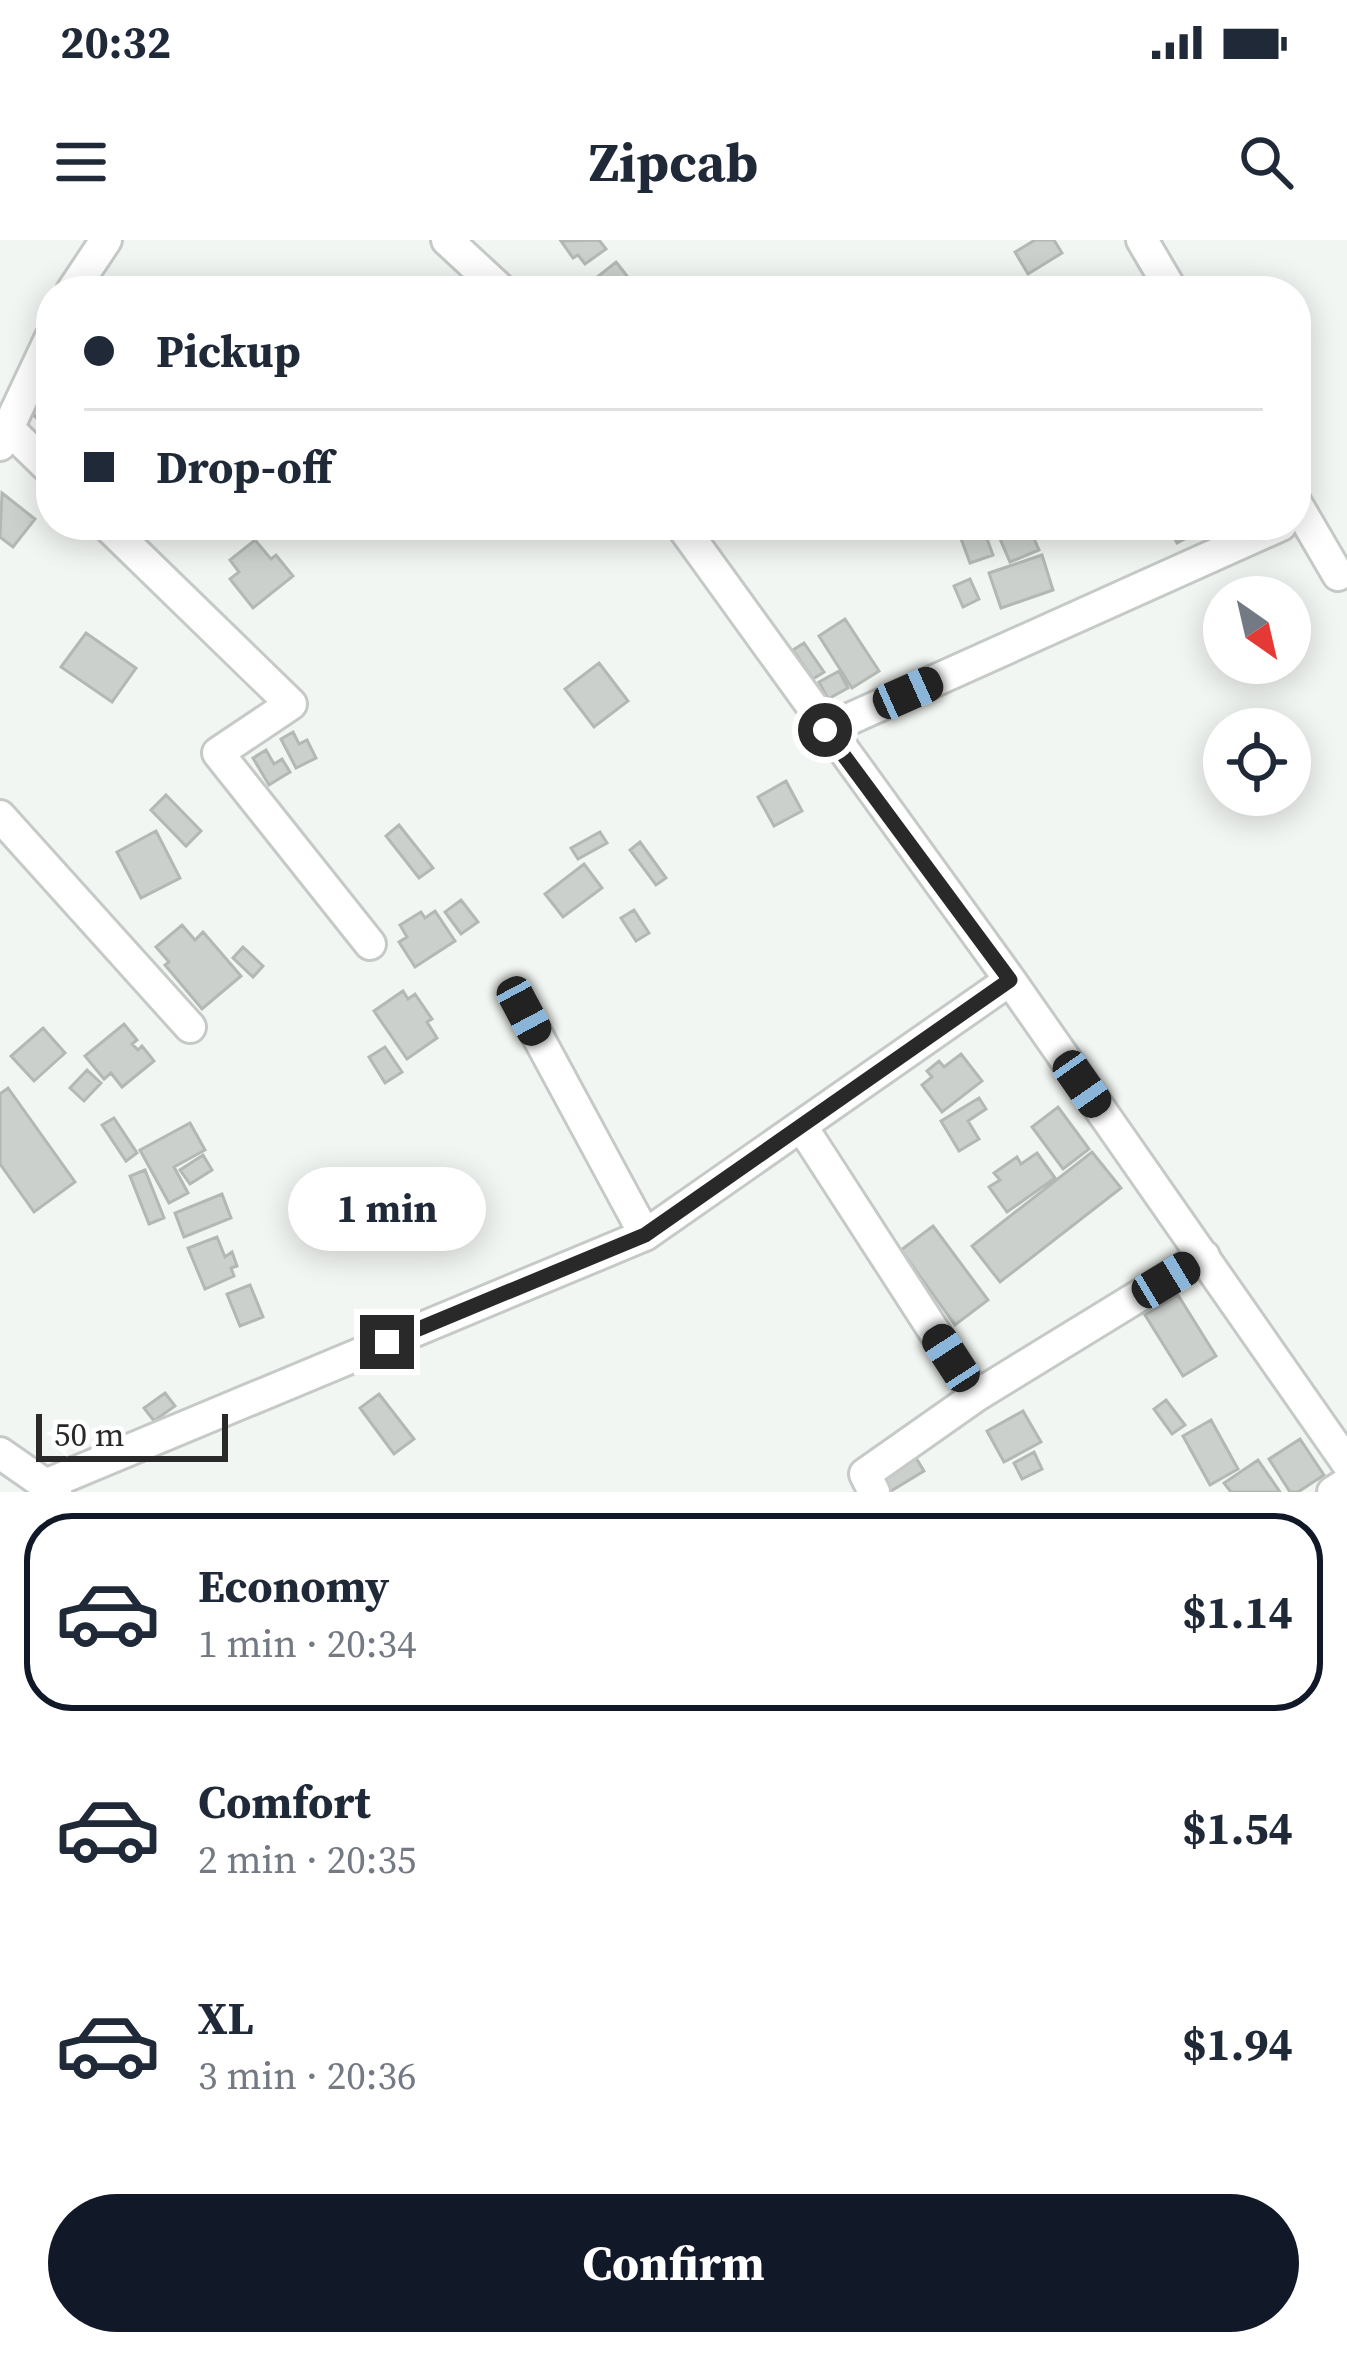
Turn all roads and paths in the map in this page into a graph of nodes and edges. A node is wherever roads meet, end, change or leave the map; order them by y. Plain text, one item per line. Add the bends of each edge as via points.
1 (106, 240) edge
2 (447, 240) edge
3 (1142, 240) edge
4 (82, 276) edge
5 (486, 276) edge
6 (1163, 276) edge
7 (36, 370) edge
8 (5, 438) edge
9 (36, 460) edge
10 (1311, 538) edge
11 (122, 540) edge
12 (692, 540) edge
13 (1239, 540) edge
14 (1339, 575) dead end
15 (825, 730) junction
16 (0, 816) edge
17 (370, 944) dead end
18 (1010, 980) junction
19 (524, 1011) dead end
20 (190, 1027) dead end
21 (802, 1127) junction
22 (645, 1235) junction
23 (1204, 1256) junction
24 (976, 1396) junction
25 (0, 1453) edge
26 (1347, 1463) edge
27 (1347, 1483) edge
28 (50, 1488) edge
29 (874, 1492) edge
30 (1333, 1492) edge

1 - 4 street
2 - 5 street
3 - 6 street
7 - 8 street
8 - 9 street
10 - 14 street
11 - 17 street via 291,704 218,752
12 - 15 street
13 - 15 street
15 - 18 street
16 - 20 street
18 - 21 street
18 - 23 street
19 - 22 street
21 - 22 street
21 - 24 street
22 - 28 street
23 - 24 street
23 - 26 street
24 - 29 street via 865,1474
25 - 28 street
27 - 30 street

